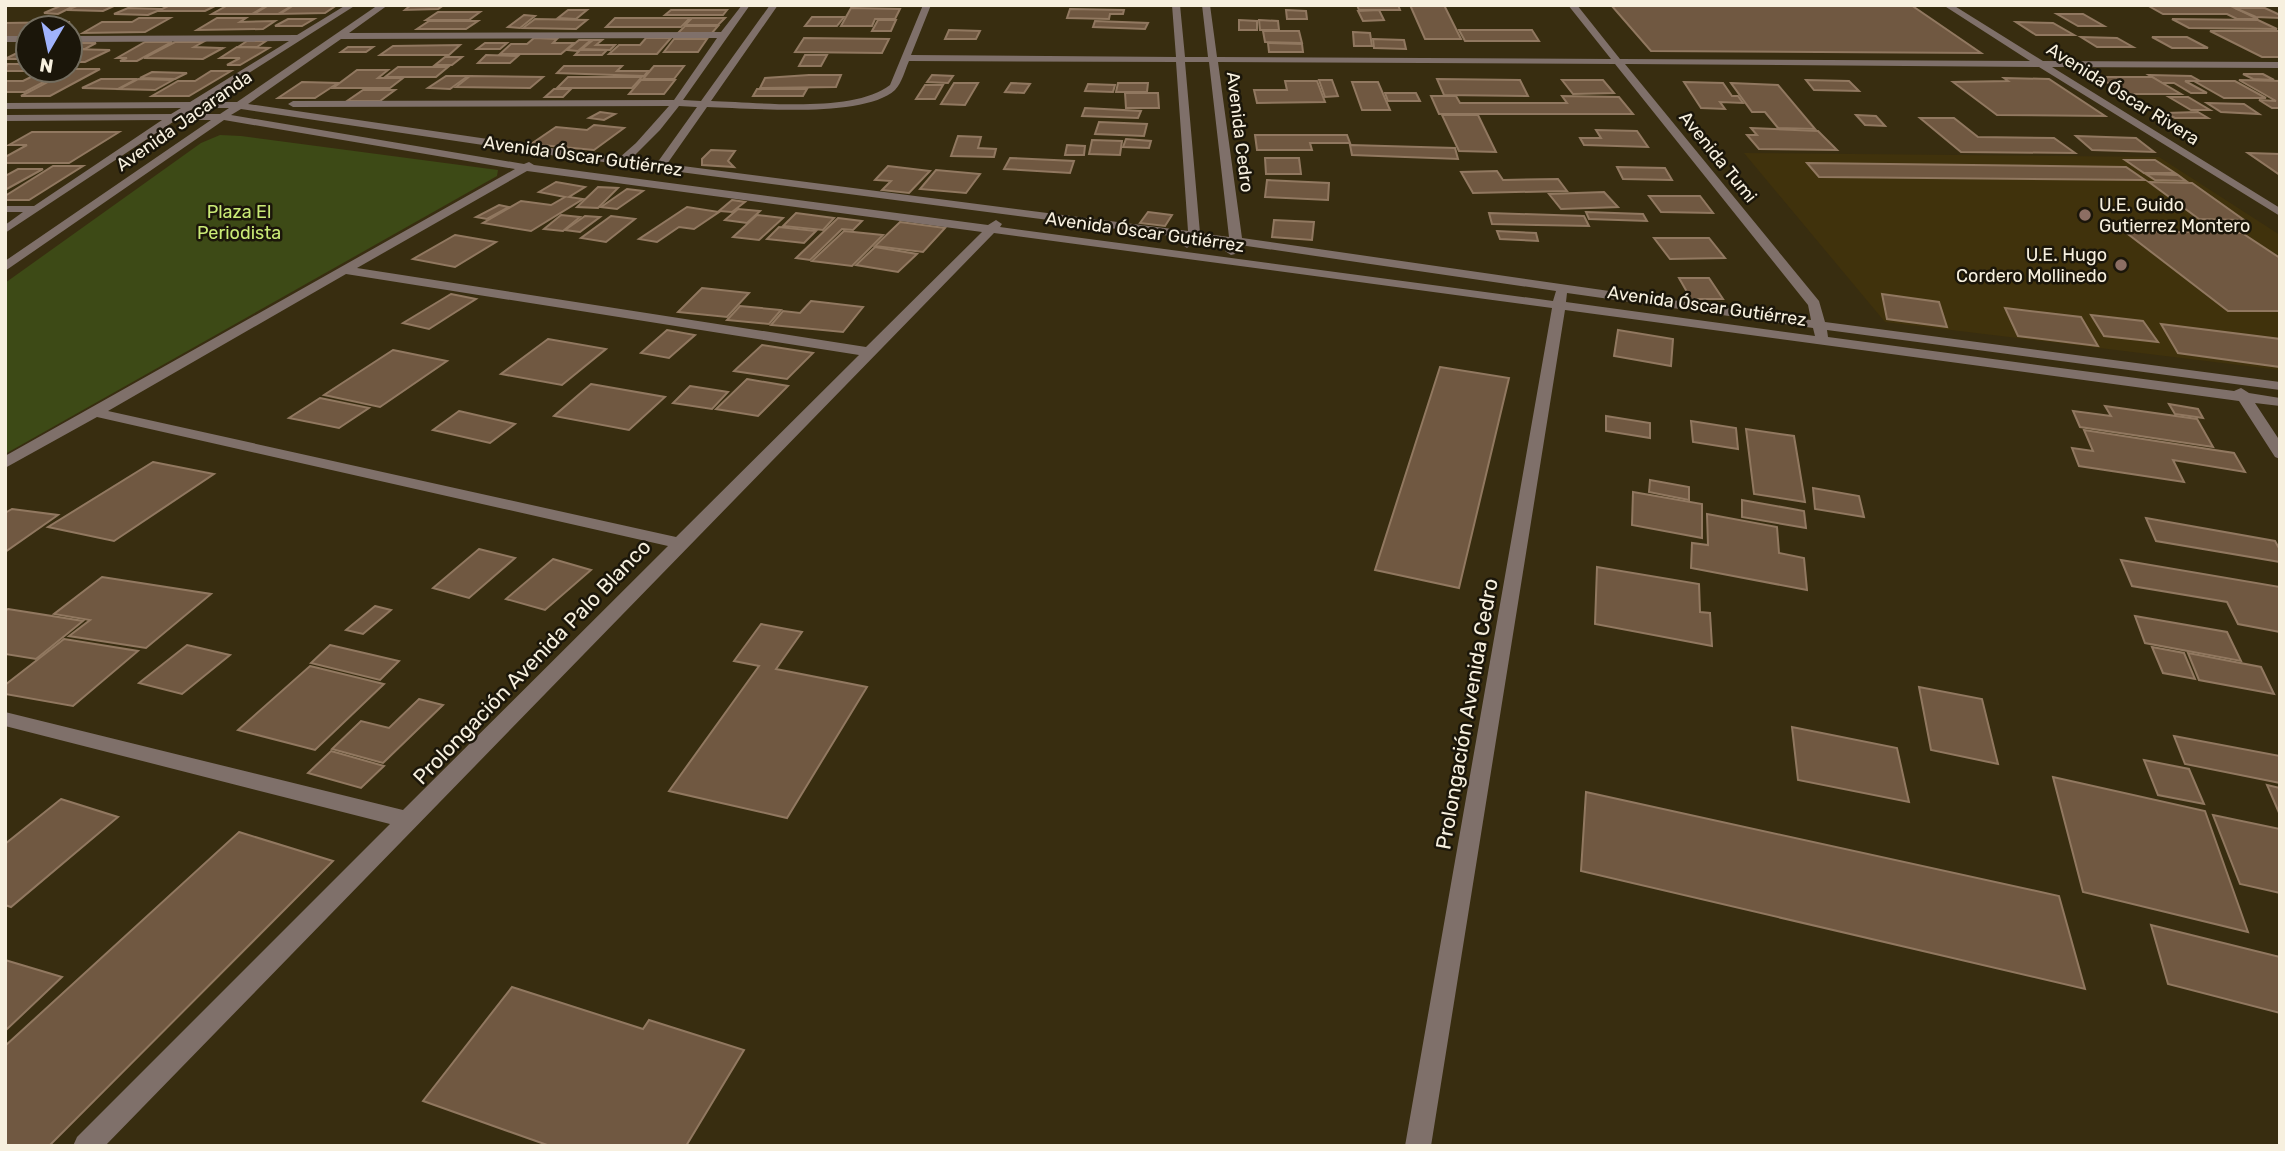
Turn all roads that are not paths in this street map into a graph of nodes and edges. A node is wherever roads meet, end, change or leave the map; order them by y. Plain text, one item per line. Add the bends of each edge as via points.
1 (352, 5) edge
2 (384, 5) edge
3 (746, 5) edge
4 (774, 5) edge
5 (927, 5) edge
6 (1176, 5) edge
7 (1206, 5) edge
8 (1572, 5) edge
9 (1947, 5) edge
10 (722, 35) junction
11 (338, 36) junction
12 (300, 38) junction
13 (84, 39) edge
14 (905, 58) junction
15 (1181, 59) junction
16 (1213, 59) junction
17 (1619, 61) junction
18 (2041, 64) junction
19 (2280, 65) edge
20 (195, 103) junction
21 (676, 103) junction
22 (237, 105) junction
23 (701, 105) junction
24 (5, 106) edge
25 (178, 116) junction
26 (222, 117) junction
27 (5, 118) edge
28 (550, 152) junction
29 (622, 162) junction
30 (660, 166) junction
31 (525, 167) junction
32 (5, 209) edge
33 (38, 209) junction
34 (1010, 211) junction
35 (2280, 213) edge
36 (991, 229) junction
37 (5, 230) edge
38 (1194, 236) junction
39 (1236, 241) junction
40 (1179, 254) junction
41 (1226, 261) junction
42 (5, 267) edge
43 (344, 270) junction
44 (1561, 296) junction
45 (1819, 325) junction
46 (1823, 339) junction
47 (869, 352) junction
48 (2235, 379) junction
49 (2280, 386) edge
50 (2243, 396) junction
51 (2280, 402) edge
52 (94, 412) junction
53 (2280, 454) edge
54 (5, 463) edge
55 (681, 543) junction
56 (5, 719) edge
57 (409, 820) junction
58 (86, 1146) edge
59 (1418, 1146) edge

1 - 12 street, Avenida Jacaranda
2 - 11 street, Avenida Jacaranda
3 - 10 street
4 - 23 street
5 - 14 street
6 - 15 street
7 - 16 street, Avenida Cedro
8 - 17 street, Avenida Tumi
9 - 18 street, Avenida Óscar Rivera
10 - 11 street
10 - 21 street
11 - 22 street, Avenida Jacaranda
12 - 13 street
12 - 20 street, Avenida Jacaranda
14 - 15 street
14 - 23 street via 894,86 857,102 813,107
15 - 16 street
15 - 38 street
16 - 17 street
16 - 39 street, Avenida Cedro
17 - 18 street
17 - 45 street, Avenida Tumi via 1814,304
18 - 19 street
18 - 35 street, Avenida Óscar Rivera
20 - 22 street, Avenida Óscar Gutiérrez
20 - 24 street, Avenida Óscar Gutiérrez
20 - 25 street, Avenida Jacaranda
21 - 22 street
21 - 23 street
21 - 29 street
22 - 26 street, Avenida Jacaranda
22 - 28 street, Avenida Óscar Gutiérrez
23 - 30 street
25 - 26 street, Avenida Óscar Gutiérrez
25 - 27 street, Avenida Óscar Gutiérrez
25 - 33 street, Avenida Jacaranda
26 - 31 street, Avenida Óscar Gutiérrez
26 - 42 street, Avenida Jacaranda
28 - 29 street, Avenida Óscar Gutiérrez
28 - 31 street
29 - 30 street, Avenida Óscar Gutiérrez
30 - 34 street, Avenida Óscar Gutiérrez
31 - 36 street, Avenida Óscar Gutiérrez
31 - 43 street
32 - 33 street
33 - 37 street, Avenida Jacaranda
34 - 36 street, Prolongación Avenida Palo Blanco
34 - 38 street, Avenida Óscar Gutiérrez
36 - 40 street, Avenida Óscar Gutiérrez
36 - 47 street, Prolongación Avenida Palo Blanco
38 - 39 street, Avenida Óscar Gutiérrez
38 - 40 street
39 - 41 street
39 - 44 street, Avenida Óscar Gutiérrez
40 - 41 street, Avenida Óscar Gutiérrez
41 - 44 street, Avenida Óscar Gutiérrez
43 - 47 street
43 - 52 street
44 - 45 street, Avenida Óscar Gutiérrez
44 - 46 street, Avenida Óscar Gutiérrez
44 - 59 street, Prolongación Avenida Cedro
45 - 46 street, Avenida Tumi
45 - 48 street, Avenida Óscar Gutiérrez
46 - 50 street, Avenida Óscar Gutiérrez
47 - 55 street, Prolongación Avenida Palo Blanco
48 - 49 street, Avenida Óscar Gutiérrez
48 - 50 street
50 - 51 street, Avenida Óscar Gutiérrez
50 - 53 street
52 - 54 street
52 - 55 street
55 - 57 street, Prolongación Avenida Palo Blanco
56 - 57 street
57 - 58 street, Prolongación Avenida Palo Blanco

